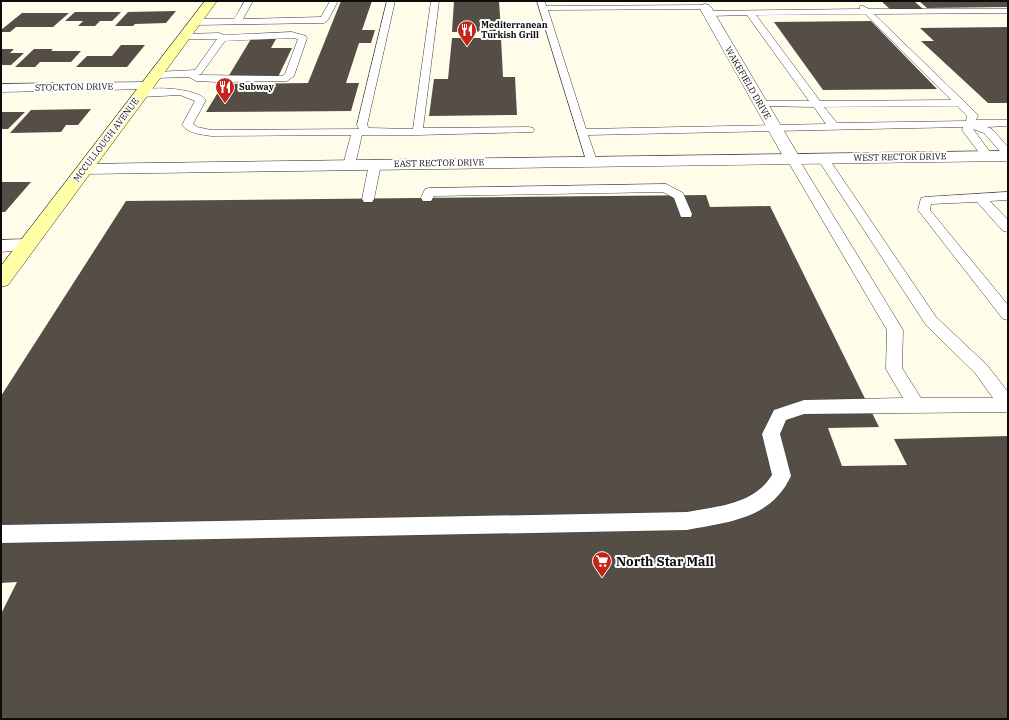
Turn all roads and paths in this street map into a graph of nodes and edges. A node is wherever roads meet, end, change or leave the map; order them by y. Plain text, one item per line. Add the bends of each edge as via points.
1 (211, 1) edge
2 (249, 1) edge
3 (334, 1) edge
4 (391, 1) edge
5 (435, 1) edge
6 (856, 1) edge
7 (543, 4) edge
8 (707, 10) junction
9 (1008, 11) edge
10 (868, 12) junction
11 (750, 13) junction
12 (237, 21) junction
13 (196, 22) junction
14 (185, 36) junction
15 (222, 38) junction
16 (191, 74) junction
17 (148, 85) junction
18 (1, 88) edge
19 (815, 103) junction
20 (960, 103) junction
21 (760, 104) junction
22 (1008, 123) edge
23 (970, 124) junction
24 (833, 126) junction
25 (774, 128) junction
26 (529, 130) dead end
27 (362, 132) junction
28 (417, 132) junction
29 (582, 132) junction
30 (1008, 155) edge
31 (987, 156) junction
32 (792, 158) junction
33 (823, 158) junction
34 (590, 161) junction
35 (375, 164) junction
36 (349, 165) junction
37 (85, 168) junction
38 (980, 196) junction
39 (1008, 196) edge
40 (427, 198) dead end
41 (368, 199) dead end
42 (686, 214) dead end
43 (1008, 228) edge
44 (27, 245) junction
45 (1, 246) edge
46 (1, 280) edge
47 (1008, 315) edge
48 (1008, 404) edge
49 (916, 405) junction
50 (1, 534) edge

1 - 13 main road, MCCULLOUGH AVENUE
2 - 12 lane
3 - 12 lane via 324,20
4 - 27 lane
5 - 28 lane
6 - 10 lane
7 - 8 lane via 673,6
7 - 29 lane
8 - 11 lane
8 - 21 street, WAKEFIELD DRIVE
9 - 10 lane
10 - 11 lane
10 - 20 lane
11 - 19 lane
12 - 13 lane
13 - 14 main road, MCCULLOUGH AVENUE
14 - 15 lane
14 - 17 main road, MCCULLOUGH AVENUE
15 - 16 lane via 201,70
15 - 16 lane via 292,35 303,38 289,76 284,78 217,79 196,78
16 - 17 lane
17 - 18 street, STOCKTON DRIVE
17 - 27 lane via 188,93 200,100 187,125 194,130 211,133
17 - 37 main road, MCCULLOUGH AVENUE
19 - 20 lane
19 - 21 lane
19 - 24 lane
20 - 23 lane via 973,116
21 - 25 street, WAKEFIELD DRIVE
22 - 23 lane
23 - 24 lane
23 - 30 lane via 988,131
23 - 31 lane via 967,130
24 - 25 lane
25 - 29 lane
25 - 32 street, WAKEFIELD DRIVE
26 - 28 lane
27 - 28 lane
27 - 36 lane via 356,136
29 - 34 lane
30 - 31 street, WEST RECTOR DRIVE
31 - 33 street, WEST RECTOR DRIVE
32 - 33 street, WEST RECTOR DRIVE
32 - 34 street, EAST RECTOR DRIVE
32 - 49 lane via 895,330 894,369
33 - 48 lane via 931,321 981,368
34 - 35 street, EAST RECTOR DRIVE
35 - 36 street, EAST RECTOR DRIVE
35 - 41 lane
36 - 37 street, EAST RECTOR DRIVE
37 - 44 main road, MCCULLOUGH AVENUE
38 - 39 lane
38 - 43 lane
38 - 47 lane via 925,201 924,210
40 - 42 lane via 429,192 666,188 679,196
44 - 45 street
44 - 46 main road, MCCULLOUGH AVENUE
48 - 49 lane
49 - 50 lane via 804,407 780,415 770,434 782,476 778,485 763,499 745,509 687,522

